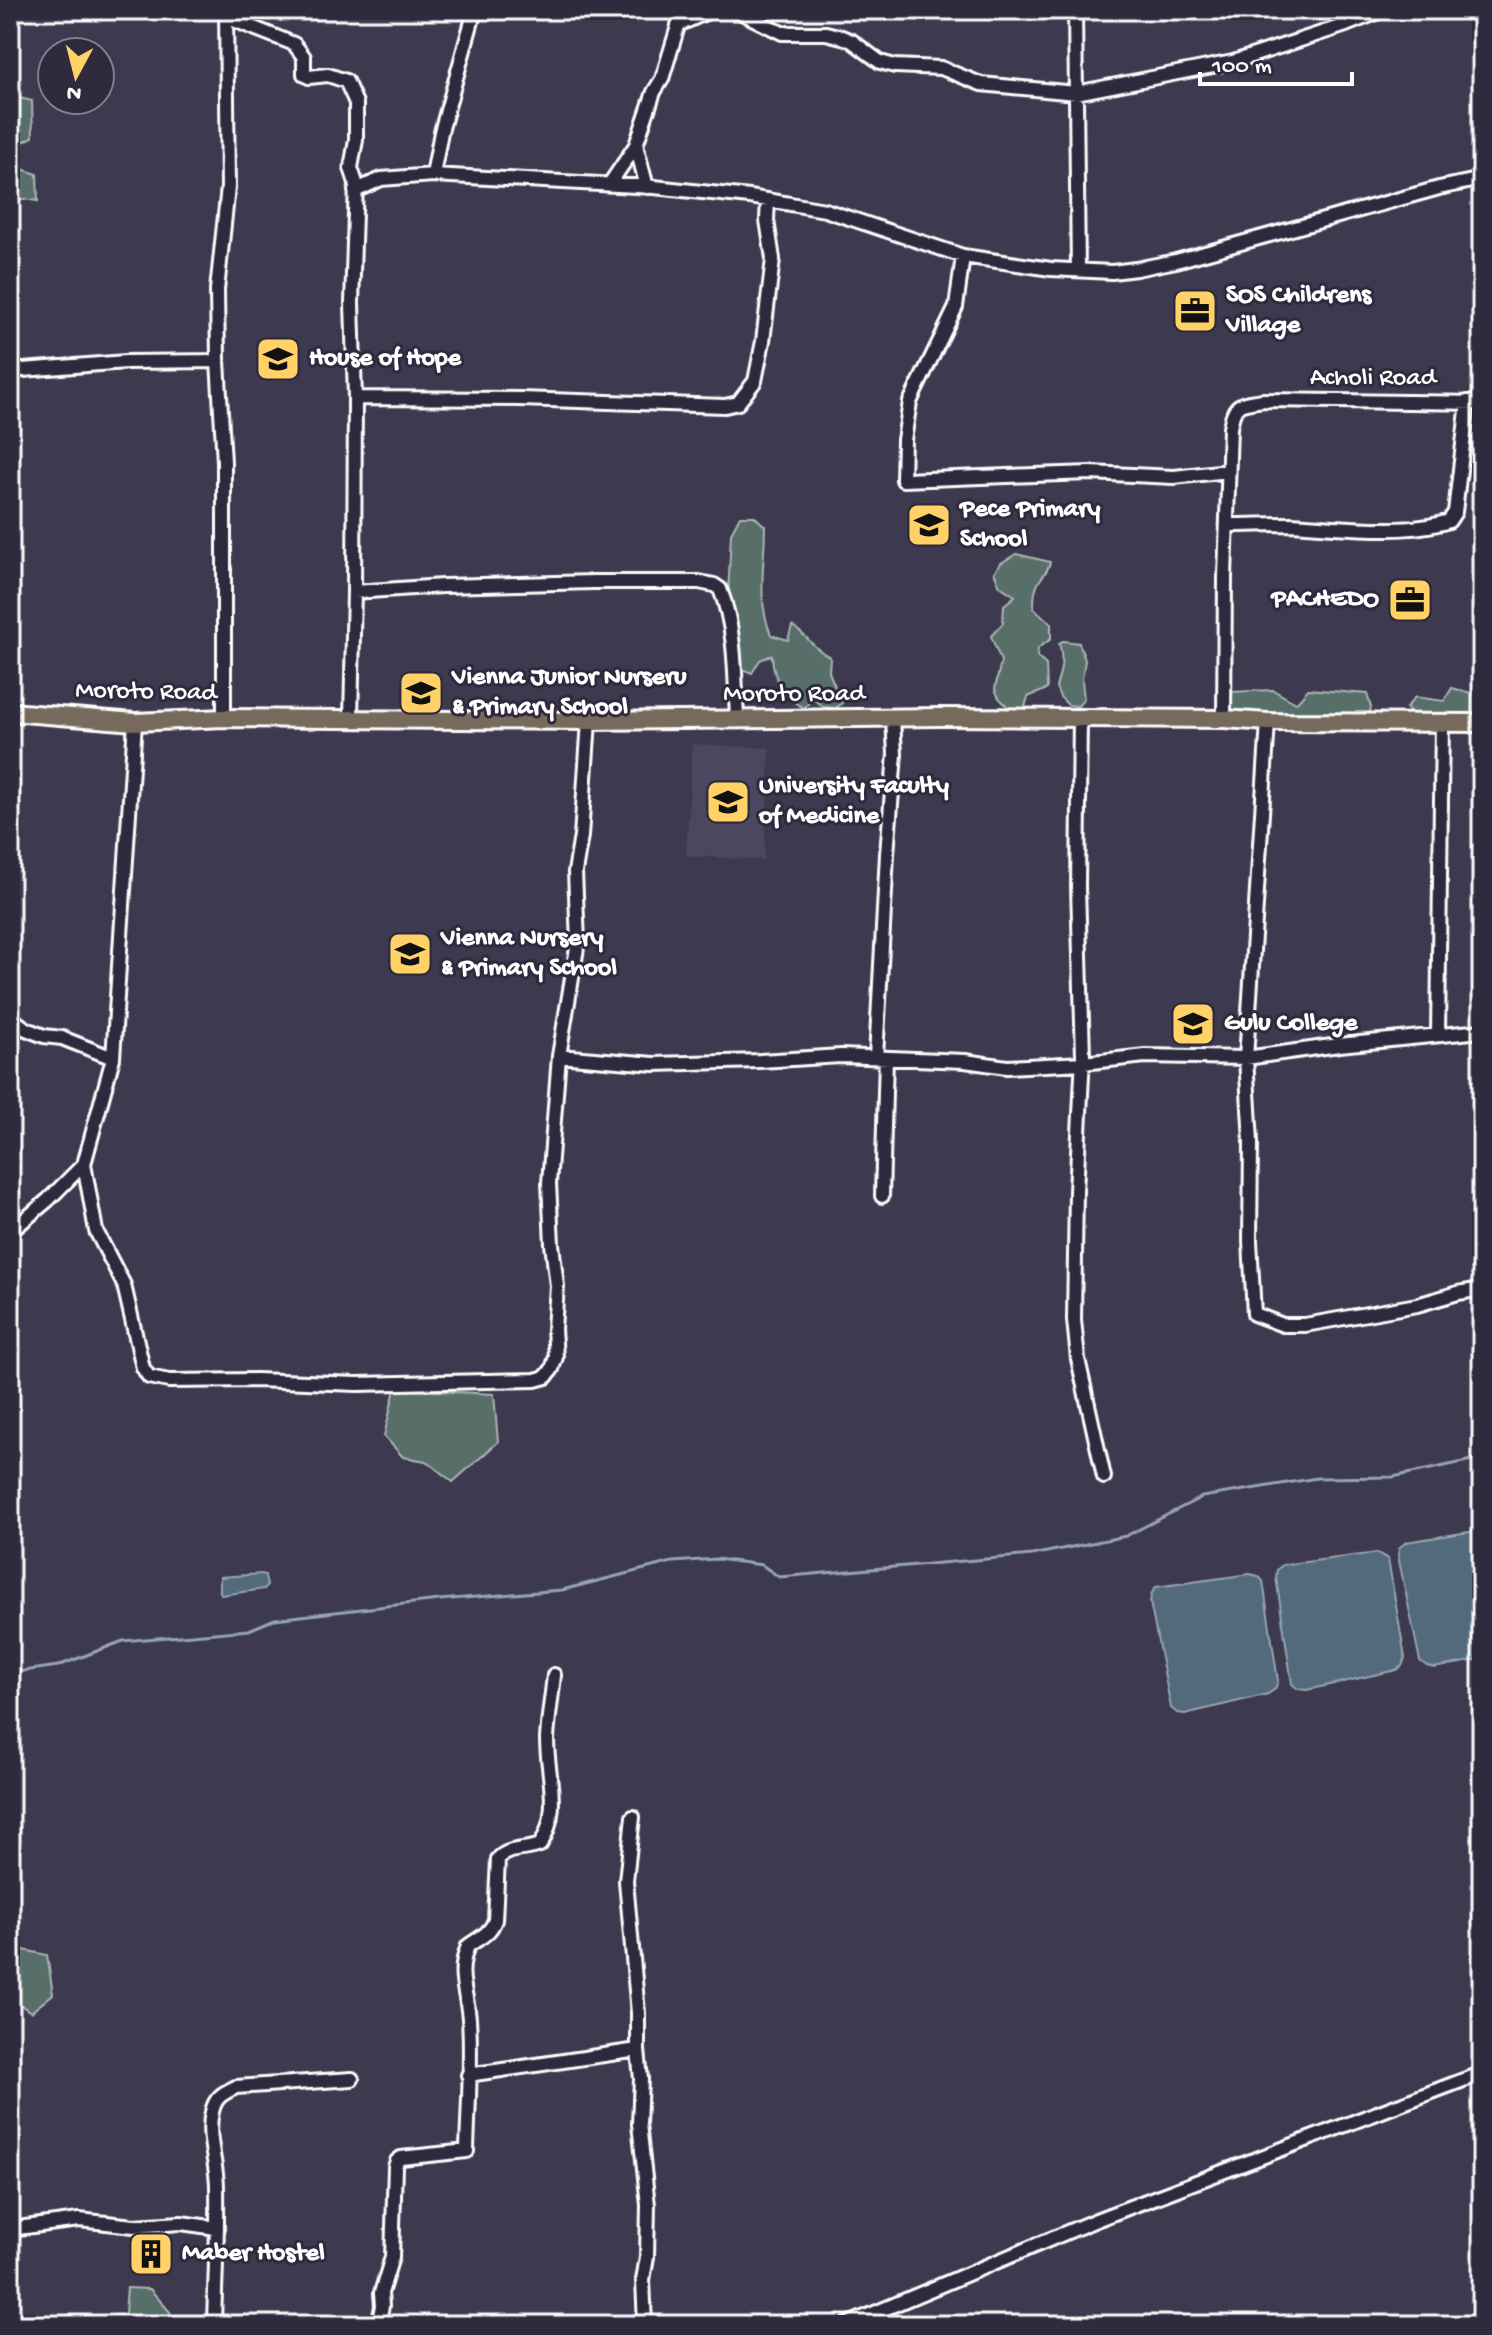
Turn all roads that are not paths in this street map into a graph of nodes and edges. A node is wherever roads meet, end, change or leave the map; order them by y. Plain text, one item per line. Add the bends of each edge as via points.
1 (475, 10) edge
2 (683, 10) edge
3 (712, 10) edge
4 (736, 10) edge
5 (1075, 10) edge
6 (1384, 10) edge
7 (226, 13) edge
8 (678, 25) junction
9 (1076, 93) junction
10 (636, 145) junction
11 (433, 175) junction
12 (1482, 179) edge
13 (609, 185) junction
14 (647, 187) junction
15 (355, 191) junction
16 (768, 200) junction
17 (963, 256) junction
18 (1078, 270) junction
19 (218, 361) junction
20 (10, 371) edge
21 (355, 398) junction
22 (1468, 402) junction
23 (1482, 403) edge
24 (1228, 471) junction
25 (1227, 525) junction
26 (354, 592) junction
27 (10, 712) edge
28 (224, 718) junction
29 (351, 718) junction
30 (737, 719) junction
31 (893, 719) junction
32 (1080, 719) junction
33 (1224, 719) junction
34 (589, 721) junction
35 (1442, 721) junction
36 (135, 722) junction
37 (1268, 722) junction
38 (1482, 723) edge
39 (10, 1017) edge
40 (1482, 1031) edge
41 (1438, 1035) junction
42 (559, 1056) junction
43 (881, 1057) junction
44 (113, 1058) junction
45 (1246, 1058) junction
46 (1083, 1063) junction
47 (84, 1164) junction
48 (882, 1196) dead end
49 (10, 1232) edge
50 (1482, 1289) edge
51 (1104, 1477) dead end
52 (554, 1675) dead end
53 (633, 1817) dead end
54 (638, 2050) junction
55 (1482, 2073) edge
56 (468, 2075) junction
57 (352, 2079) dead end
58 (217, 2228) junction
59 (10, 2229) edge
60 (214, 2325) edge
61 (378, 2325) edge
62 (645, 2325) edge
63 (846, 2325) edge

1 - 11 street
2 - 8 street
3 - 8 street
4 - 9 street via 782,33 842,37 895,66 941,68 981,84
5 - 9 street
6 - 9 street via 1233,62
7 - 15 street via 294,44 309,77 328,75 349,85 357,116 351,166
7 - 19 street via 228,187 218,268
8 - 10 street
9 - 18 street
10 - 13 street
10 - 14 street
11 - 13 street
11 - 15 street via 381,179
12 - 18 street via 1150,267
13 - 14 street
14 - 16 street
15 - 21 street
16 - 17 street via 825,210
16 - 21 street via 773,259 763,341 755,381 738,403
17 - 18 street
17 - 24 street via 956,307 910,402 903,480 1090,473 1174,477
19 - 20 street
19 - 28 street via 224,462
21 - 26 street
22 - 23 street, Acholi Road
22 - 24 street, Acholi Road via 1246,402 1233,411
22 - 25 street via 1455,512 1449,521 1363,529
24 - 25 street
25 - 33 street
26 - 29 street
26 - 30 street via 594,582 714,585 728,617
27 - 36 main road, Moroto Road
28 - 29 main road, Moroto Road
28 - 36 main road, Moroto Road
29 - 34 main road, Moroto Road
30 - 31 main road, Moroto Road
30 - 34 main road, Moroto Road
31 - 32 main road, Moroto Road
31 - 43 street
32 - 33 main road, Moroto Road
32 - 46 street
33 - 37 main road, Moroto Road
34 - 42 street via 575,872 578,942
35 - 37 main road, Moroto Road
35 - 38 main road, Moroto Road
35 - 41 street
36 - 44 street
37 - 45 street
39 - 44 street via 26,1029
40 - 41 street
41 - 45 street
42 - 43 street via 654,1064
42 - 47 street via 548,1191 557,1286 556,1357 546,1377 535,1380 357,1384 149,1377 124,1285 96,1231
43 - 46 street via 1007,1067
43 - 48 street
44 - 47 street
45 - 46 street via 1145,1056
45 - 50 street via 1255,1315 1283,1325 1305,1325
46 - 51 street via 1074,1320
47 - 49 street
52 - 56 street via 547,1736 552,1825 540,1845 506,1851 498,1859 495,1920 466,1951 462,1984 469,2018
53 - 54 street via 626,1881
54 - 56 street
54 - 62 street via 648,2205
55 - 63 street via 1096,2220
56 - 61 street via 467,2151 397,2161 392,2257
57 - 58 street via 236,2087 221,2093 210,2122
58 - 59 street via 79,2220
58 - 60 street

